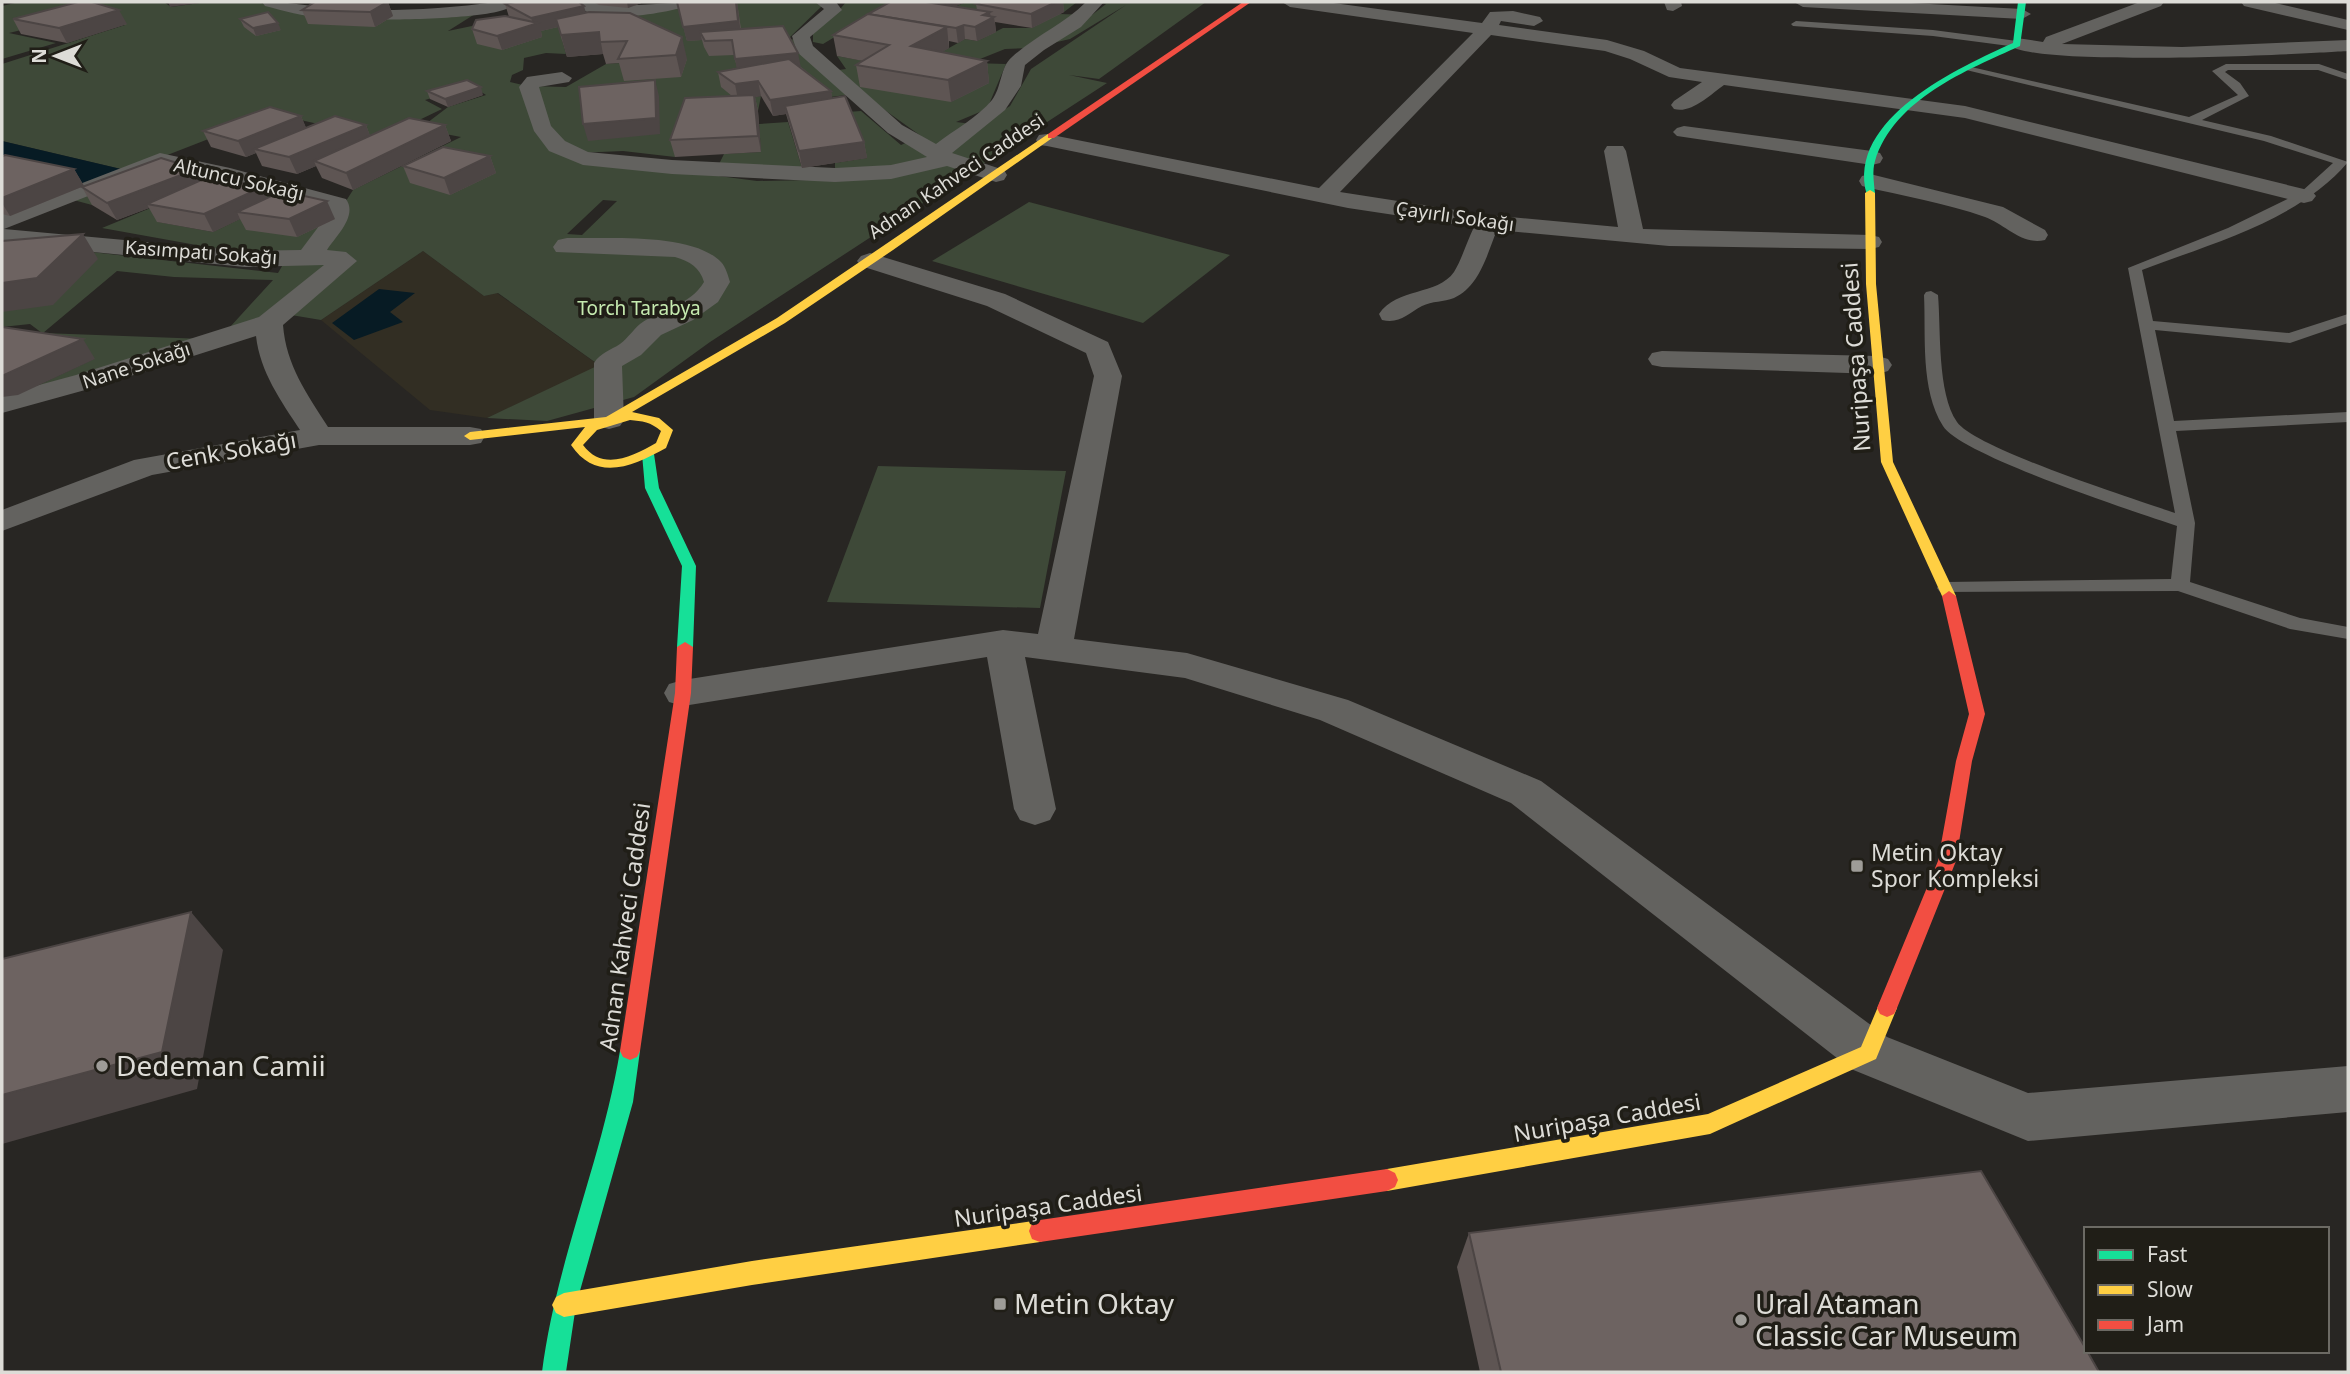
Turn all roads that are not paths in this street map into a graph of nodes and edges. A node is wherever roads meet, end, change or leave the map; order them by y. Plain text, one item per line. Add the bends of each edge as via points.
1 (271, 2) edge
2 (422, 2) edge
3 (580, 2) edge
4 (684, 2) edge
5 (823, 2) edge
6 (1095, 2) edge
7 (1247, 2) edge
8 (1290, 2) edge
9 (1803, 2) edge
10 (1824, 2) edge
11 (2155, 2) edge
12 (2250, 2) edge
13 (502, 6) dead end
14 (2022, 8) edge
15 (449, 12) junction
16 (1534, 21) dead end
17 (1796, 23) dead end
18 (2348, 25) edge
19 (1487, 29) junction
20 (2017, 44) junction
21 (2348, 46) edge
22 (2038, 47) junction
23 (1967, 69) junction
24 (2348, 76) edge
25 (562, 78) dead end
26 (1720, 79) junction
27 (1681, 105) dead end
28 (1912, 105) junction
29 (2189, 121) junction
30 (1684, 132) dead end
31 (1047, 140) junction
32 (1615, 151) dead end
33 (943, 156) junction
34 (2345, 162) edge
35 (1871, 169) junction
36 (996, 175) junction
37 (1324, 196) junction
38 (2304, 196) junction
39 (2, 222) edge
40 (1488, 222) junction
41 (2036, 235) dead end
42 (2, 236) edge
43 (1632, 236) junction
44 (1870, 242) junction
45 (565, 247) dead end
46 (308, 258) junction
47 (870, 261) junction
48 (1930, 295) dead end
49 (1392, 314) dead end
50 (2348, 318) edge
51 (269, 323) junction
52 (2146, 325) junction
53 (1662, 359) dead end
54 (1878, 365) junction
55 (686, 380) junction
56 (2, 404) edge
57 (2348, 417) edge
58 (609, 420) junction
59 (657, 421) junction
60 (2167, 426) junction
61 (319, 436) junction
62 (470, 436) junction
63 (537, 447) dead end
64 (648, 454) junction
65 (614, 464) junction
66 (652, 488) junction
67 (2, 521) edge
68 (2186, 523) junction
69 (2180, 585) junction
70 (1947, 588) junction
71 (2348, 633) edge
72 (1003, 642) junction
73 (1054, 648) junction
74 (683, 693) junction
75 (1035, 809) dead end
76 (1870, 1053) junction
77 (2348, 1088) edge
78 (564, 1305) junction
79 (554, 1372) edge

1 - 15 street via 326,14
2 - 15 street
3 - 4 street via 623,11
5 - 33 street via 833,10 801,36 804,48 823,51 895,129
6 - 33 street via 1075,23 1016,63 1011,86 998,106
7 - 31 main road, Adnan Kahveci Caddesi
8 - 19 street
9 - 10 street
10 - 14 street
11 - 22 street
12 - 18 street
13 - 15 street
14 - 20 main road
16 - 19 street via 1496,16
17 - 20 lane
19 - 26 street via 1607,46 1676,73
19 - 37 street
20 - 22 street
20 - 23 main road, Nuripaşa Caddesi
21 - 22 street via 2222,51
23 - 28 main road, Nuripaşa Caddesi
23 - 29 lane
24 - 29 lane via 2319,67 2226,67 2217,71 2244,96
25 - 33 street via 534,81 529,87 541,127 557,146 583,158 835,175 891,172
26 - 27 street
26 - 28 street
28 - 35 main road, Nuripaşa Caddesi via 1890,123
28 - 38 street via 1965,112
29 - 34 lane
30 - 35 street
31 - 36 main road, Adnan Kahveci Caddesi
31 - 37 street, Çayırlı Sokağı
32 - 43 street
33 - 36 street
34 - 38 lane
35 - 41 street via 1996,212
35 - 44 main road, Nuripaşa Caddesi
36 - 47 main road, Adnan Kahveci Caddesi
37 - 40 street, Çayırlı Sokağı
38 - 52 lane via 2233,231 2135,268
39 - 46 street, Altuncu Sokağı via 160,160 338,204 337,218
40 - 43 street, Çayırlı Sokağı
40 - 49 street via 1464,278 1445,292 1415,299
42 - 46 street, Kasımpatı Sokağı via 245,259
43 - 44 street, Çayırlı Sokağı
44 - 54 main road, Nuripaşa Caddesi
45 - 58 street via 675,250 712,267 717,282 709,296 651,329 608,363
46 - 51 street, Kasımpatı Sokağı via 344,261
47 - 55 main road, Adnan Kahveci Caddesi
47 - 73 street via 996,300 1098,348 1108,376
48 - 68 lane via 1940,405 1952,429 1987,450
50 - 52 lane via 2290,338
51 - 56 street, Nane Sokağı
51 - 61 street via 269,345 278,371
52 - 60 lane
53 - 54 street
54 - 70 main road, Nuripaşa Caddesi via 1887,462
55 - 58 main road, Adnan Kahveci Caddesi
55 - 59 main road
57 - 60 lane
58 - 59 main road via 643,416
58 - 62 main road
58 - 65 main road via 579,437 570,452 595,463
59 - 64 main road via 667,430 666,438
60 - 68 lane
61 - 62 street, Cenk Sokağı
61 - 67 street, Cenk Sokağı via 145,467
62 - 63 main road
64 - 65 main road
64 - 66 main road
65 - 66 main road
66 - 74 main road, Adnan Kahveci Caddesi via 689,566
68 - 69 lane
69 - 70 lane
69 - 71 lane via 2297,624
70 - 76 main road, Nuripaşa Caddesi via 1977,714 1947,861
72 - 73 street
72 - 74 street
72 - 75 street
73 - 76 street via 1187,666 1334,710 1526,792
74 - 78 main road, Adnan Kahveci Caddesi via 622,1102
76 - 77 street via 2028,1117
76 - 78 main road, Nuripaşa Caddesi via 1710,1124 1380,1181
78 - 79 main road, Adnan Kahveci Caddesi

